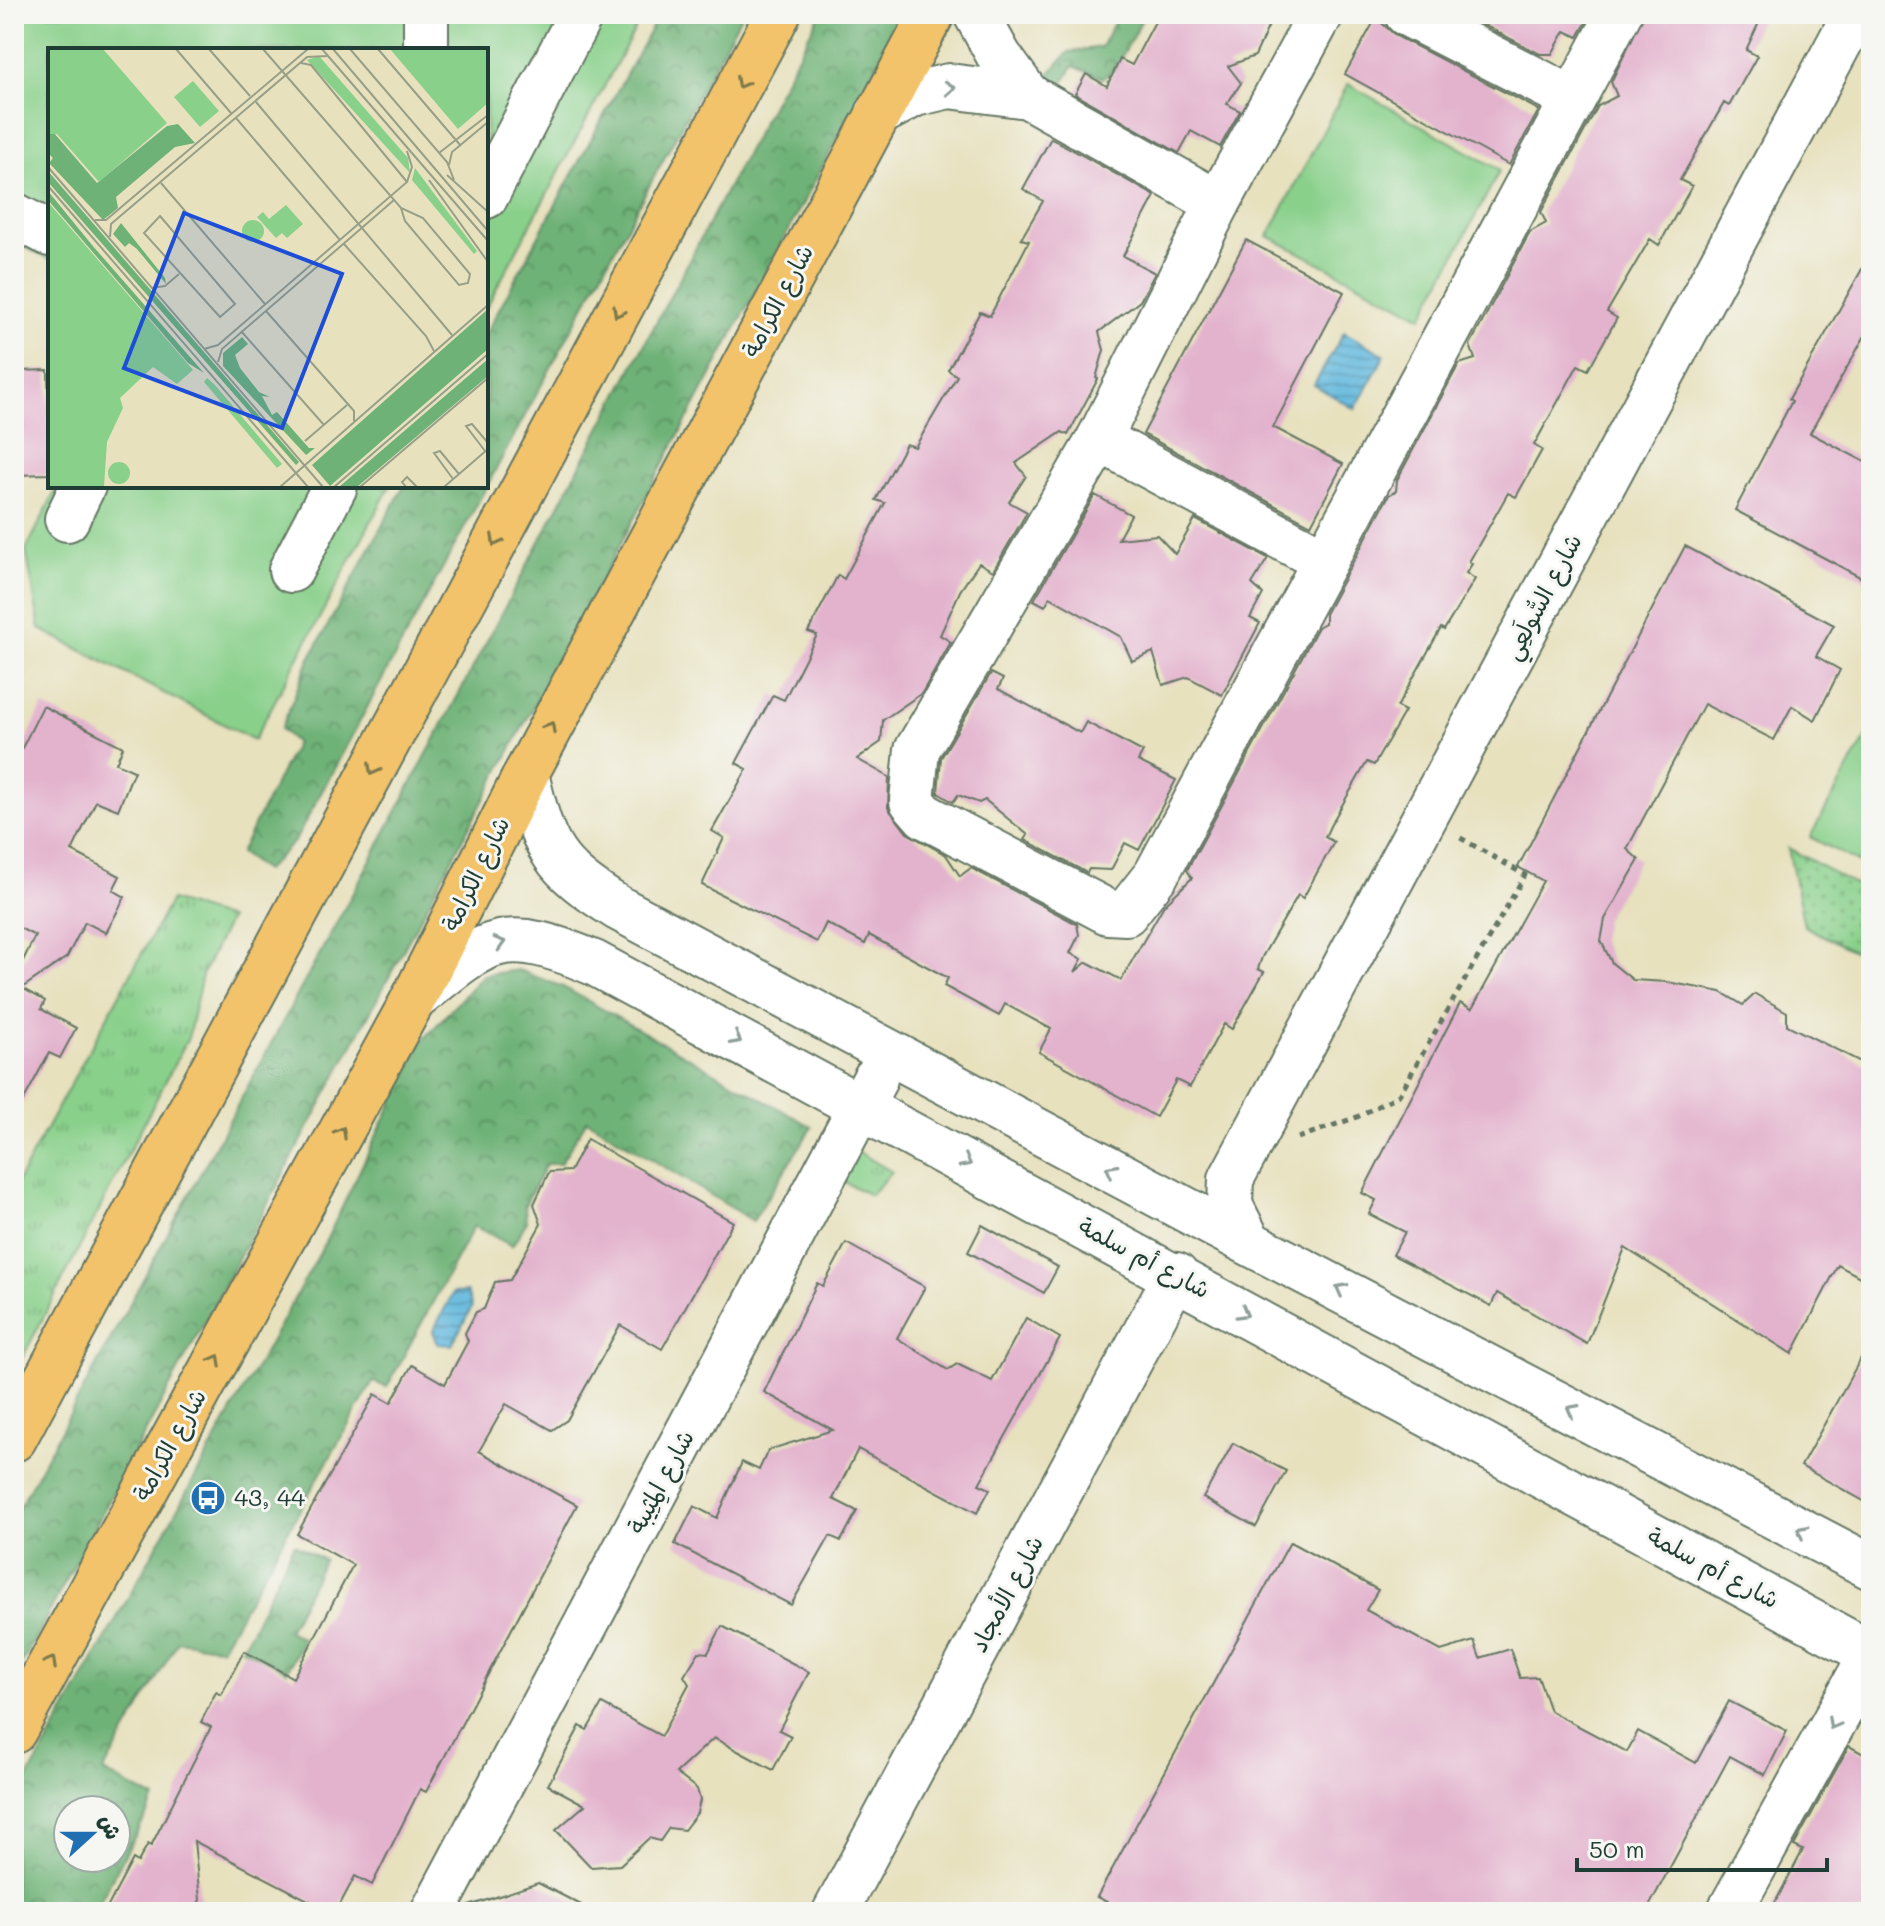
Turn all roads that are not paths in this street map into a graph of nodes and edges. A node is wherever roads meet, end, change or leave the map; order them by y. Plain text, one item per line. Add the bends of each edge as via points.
1 (426, 14) edge
2 (581, 14) edge
3 (778, 14) edge
4 (932, 14) edge
5 (976, 14) edge
6 (1321, 14) edge
7 (1407, 14) edge
8 (1619, 14) edge
9 (1855, 14) edge
10 (426, 48) edge
11 (1028, 96) junction
12 (1573, 99) junction
13 (878, 114) junction
14 (488, 192) edge
15 (1218, 203) junction
16 (14, 215) edge
17 (48, 233) edge
18 (1099, 439) junction
19 (334, 488) edge
20 (1325, 561) junction
21 (291, 570) dead end
22 (526, 774) junction
23 (413, 1000) junction
24 (889, 1052) junction
25 (860, 1106) junction
26 (1231, 1179) junction
27 (1162, 1197) junction
28 (1248, 1241) junction
29 (1176, 1275) junction
30 (14, 1439) edge
31 (1871, 1567) edge
32 (1871, 1655) edge
33 (14, 1731) edge
34 (433, 1912) edge
35 (835, 1912) edge
36 (1729, 1912) edge

1 - 10 street
2 - 14 street
3 -> 30 main road
4 - 13 main road, شارع الكرامة
5 - 11 street
6 - 15 street
7 - 12 street
8 - 12 street
9 - 26 street, شارع السُّولَعِي
13 -> 11 street via 915,94 949,86
11 - 15 street
12 - 20 street
22 -> 13 main road, شارع الكرامة
15 - 18 street
16 - 17 street
18 - 20 street
18 - 20 street via 917,750 912,801 925,816 1108,912 1126,913 1156,875
19 - 21 street
22 - 23 main road, شارع الكرامة
22 - 24 street via 537,823 559,865 586,887
23 -> 25 street, شارع أم سلمة via 472,952 513,939 555,946
33 -> 23 main road, شارع الكرامة
24 - 25 street, شارع المِثِيبة
27 -> 24 street
25 -> 29 street, شارع أم سلمة
25 - 34 street, شارع المِثِيبة
26 - 27 street
26 - 28 street via 1230,1205
27 - 28 street
31 -> 28 street
29 -> 32 street, شارع أم سلمة
29 - 35 street, شارع الأمجاد
32 -> 36 street

